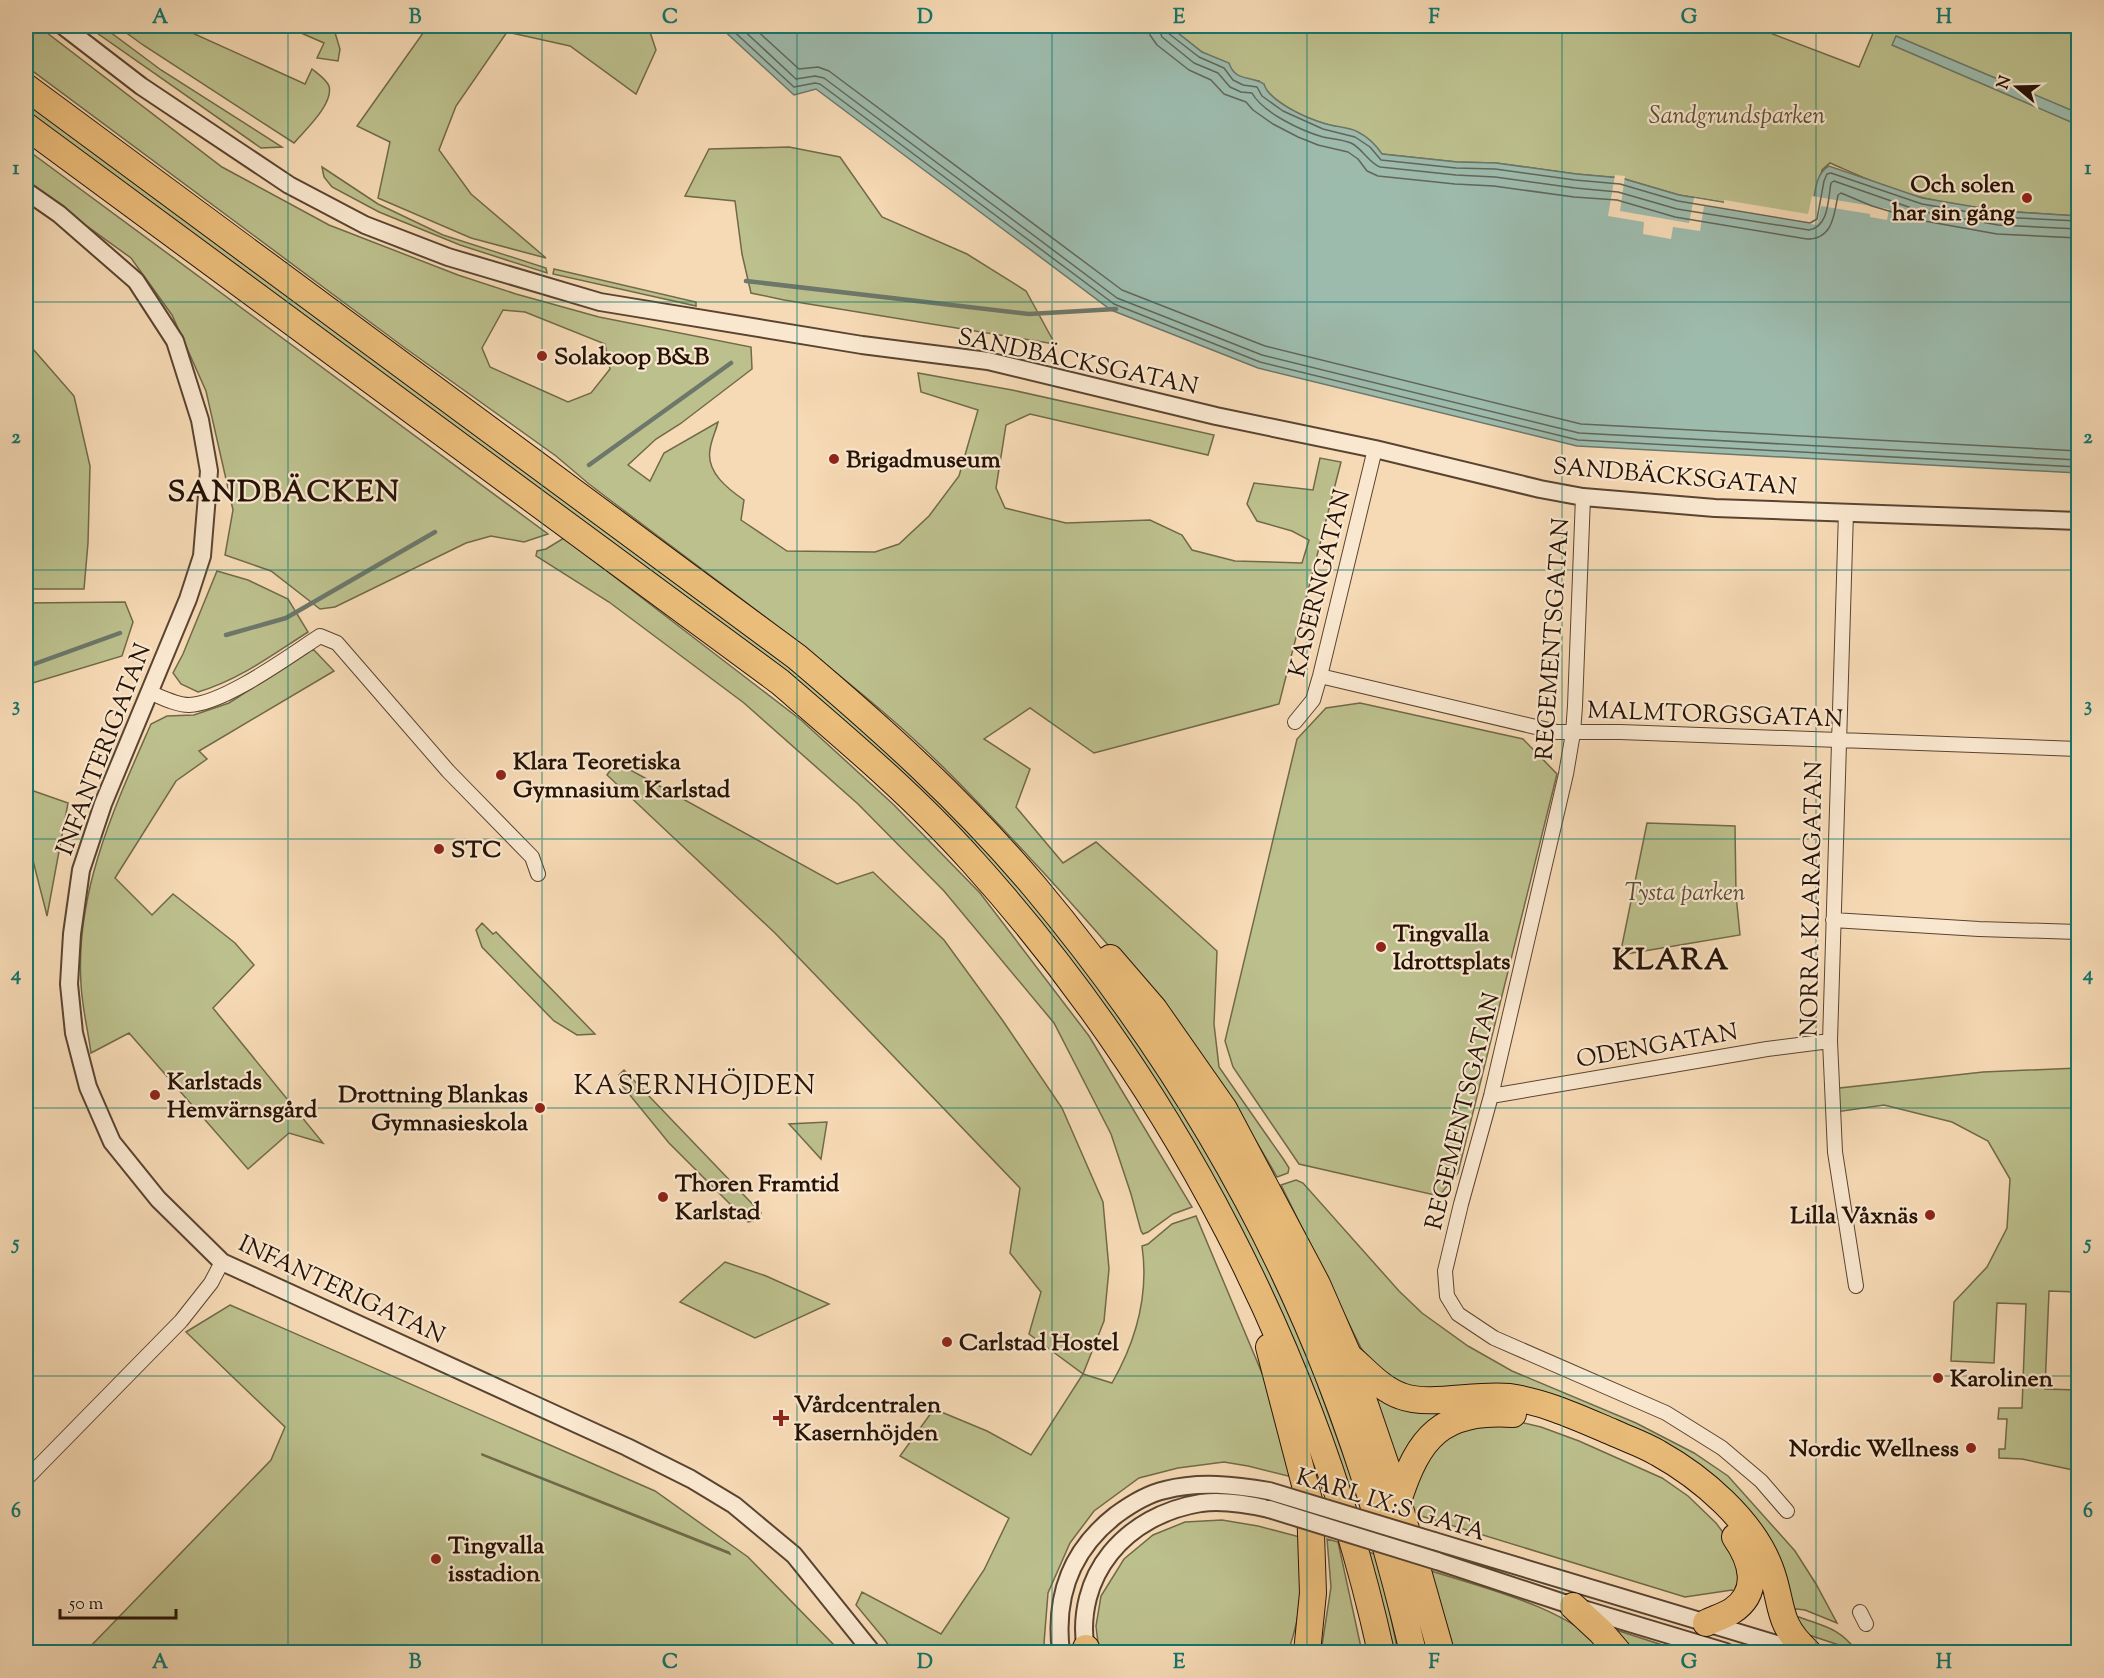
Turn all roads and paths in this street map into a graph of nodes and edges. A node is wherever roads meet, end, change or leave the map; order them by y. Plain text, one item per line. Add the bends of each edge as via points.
1 (63, 26) edge
2 (26, 87) edge
3 (26, 126) edge
4 (26, 190) edge
5 (1375, 449) junction
6 (1583, 497) junction
7 (1845, 512) junction
8 (2079, 521) edge
9 (1320, 676) junction
10 (148, 692) junction
11 (1295, 722) dead end
12 (1574, 733) junction
13 (1838, 740) junction
14 (2079, 749) edge
15 (538, 874) dead end
16 (1033, 885) junction
17 (1833, 921) junction
18 (2079, 932) edge
19 (1830, 1041) junction
20 (1491, 1096) junction
21 (222, 1262) junction
22 (1246, 1264) junction
23 (1856, 1286) dead end
24 (1348, 1355) junction
25 (26, 1479) edge
26 (1398, 1501) junction
27 (1787, 1511) dead end
28 (1573, 1606) junction
29 (1706, 1623) junction
30 (1304, 1648) edge
31 (1080, 1651) edge
32 (872, 1653) edge
33 (1381, 1653) edge
34 (1413, 1653) edge
35 (1441, 1653) edge
36 (1618, 1653) edge
37 (1726, 1653) edge
38 (1803, 1653) edge
39 (1808, 1653) edge

1 - 5 street, SANDBÄCKSGATAN via 141,86 289,185 365,225 448,257 600,302 988,362
2 - 16 highway via 797,657 897,743
3 - 22 highway via 780,682 878,766 972,860 1100,1021 1181,1144
4 - 10 street, INFANTERIGATAN via 136,281 175,341 200,420 209,471 202,556
5 - 6 street, SANDBÄCKSGATAN
5 - 9 street, KASERNGATAN
6 - 7 street, SANDBÄCKSGATAN via 1715,508
6 - 12 street, REGEMENTSGATAN
7 - 8 street, SANDBÄCKSGATAN
7 - 13 street, NORRA KLARAGATAN
9 - 11 street, KASERNGATAN via 1313,700
9 - 12 street, MALMTORGSGATAN via 1523,726
10 - 15 street via 186,705 202,703 235,689 320,636 337,643 448,771 532,858
10 - 21 street, INFANTERIGATAN via 81,870 69,984 74,1033 88,1087 112,1142 158,1199
12 - 13 street, MALMTORGSGATAN
12 - 20 street, REGEMENTSGATAN
13 - 14 street, MALMTORGSGATAN
13 - 17 street, NORRA KLARAGATAN
16 - 24 highway via 1106,954 1154,1009 1224,1109 1317,1284
16 - 34 highway via 1163,1059 1203,1120 1273,1250 1329,1377 1357,1453
17 - 18 street
17 - 19 street, NORRA KLARAGATAN
19 - 20 street, ODENGATAN
19 - 23 street, NORRA KLARAGATAN via 1835,1152
20 - 27 street, REGEMENTSGATAN via 1446,1270 1447,1296 1458,1314 1494,1338 1666,1413 1722,1448 1761,1481
21 - 25 street via 181,1321
21 - 32 street, INFANTERIGATAN via 691,1479 734,1505 795,1556
22 - 30 highway via 1310,1504 1313,1593
22 - 33 highway via 1328,1461
24 - 26 highway
24 - 39 highway via 1401,1397 1430,1400 1493,1395 1529,1400 1656,1452 1691,1474 1729,1508 1761,1548 1785,1625
26 - 29 highway via 1418,1452 1434,1432 1461,1418 1517,1414 1574,1432 1632,1456 1673,1479 1713,1513 1742,1547 1752,1573 1747,1595 1731,1611
26 - 35 highway
28 - 31 street, KARL IX:S GATA, bridge via 1269,1509 1203,1503 1172,1509 1142,1524 1120,1542 1091,1587
28 - 36 highway
28 - 37 street, KARL IX:S GATA
29 - 31 street, KARL IX:S GATA, bridge via 1269,1491 1200,1484 1142,1498 1098,1529 1069,1572 1060,1612 1059,1635
29 - 38 street, KARL IX:S GATA

